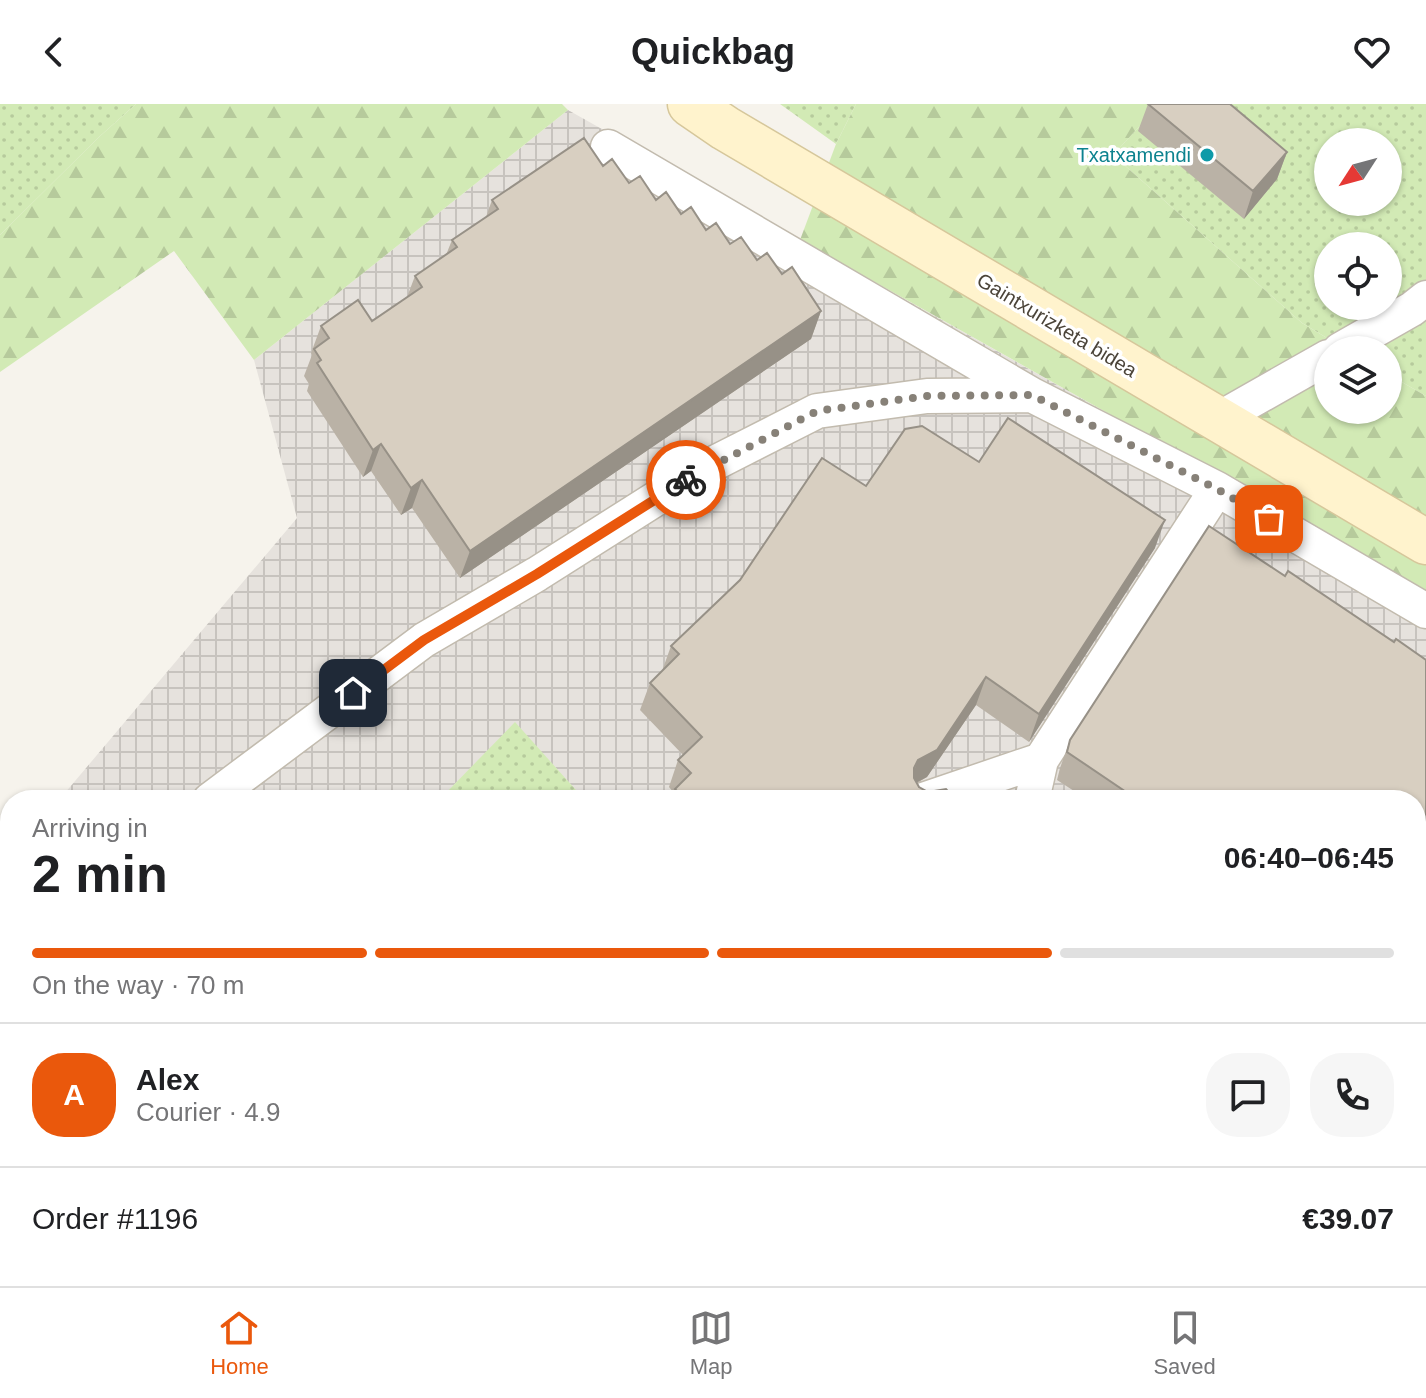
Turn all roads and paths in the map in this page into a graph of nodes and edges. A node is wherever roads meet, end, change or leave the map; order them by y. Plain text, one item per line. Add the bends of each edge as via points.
1 (690, 104) edge
2 (608, 147) dead end
3 (1426, 298) edge
4 (1365, 336) edge
5 (1314, 365) edge
6 (1032, 395) junction
7 (1217, 420) junction
8 (1217, 489) junction
9 (1426, 542) edge
10 (1426, 611) edge
11 (1041, 760) junction
12 (223, 790) edge
13 (952, 790) edge
14 (1034, 790) edge

1 - 7 main road, Gaintxurizketa bidea
2 - 6 street
3 - 4 street
5 - 7 street
6 - 8 street
6 - 12 street via 927,396 817,411 701,470 424,640
7 - 9 main road, Gaintxurizketa bidea
8 - 10 street
8 - 11 street
11 - 13 street
11 - 14 street

